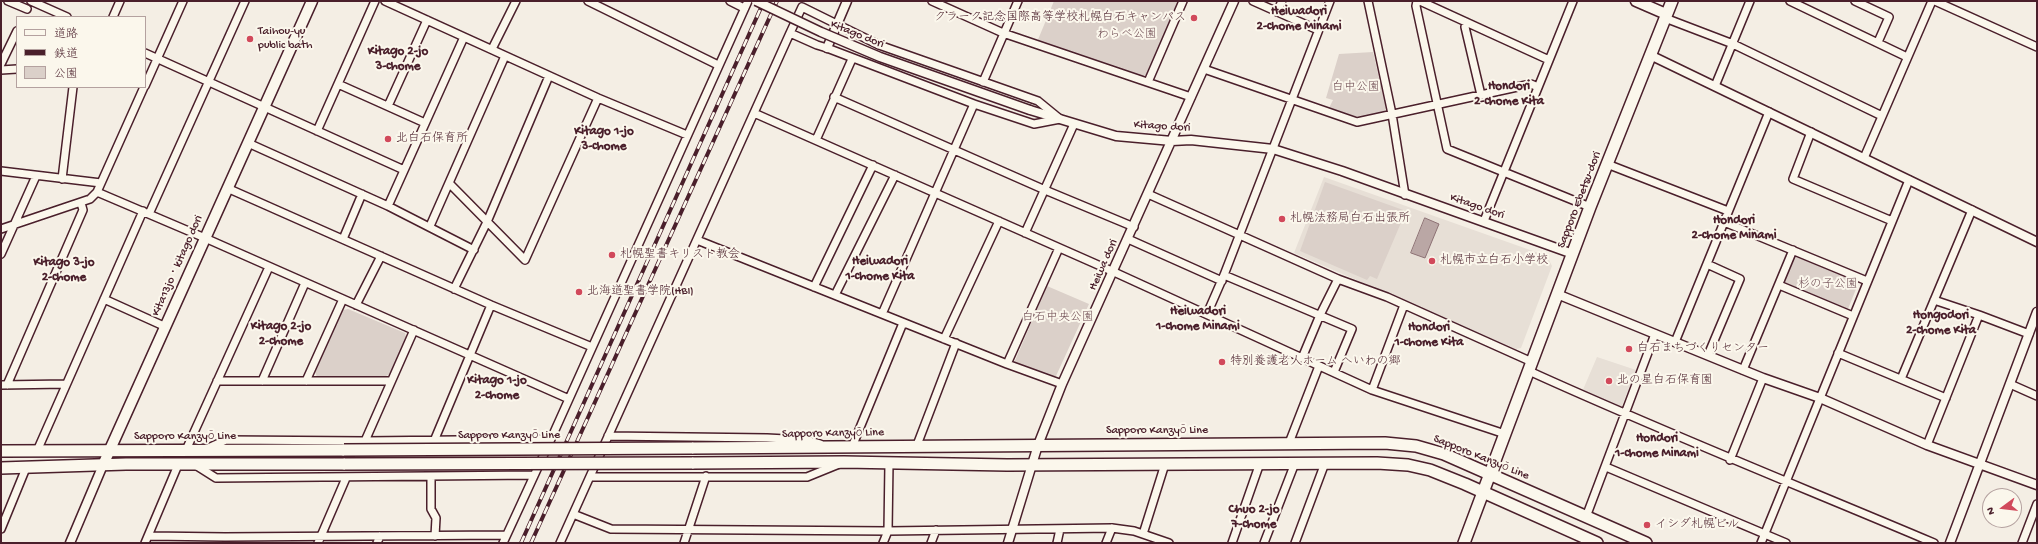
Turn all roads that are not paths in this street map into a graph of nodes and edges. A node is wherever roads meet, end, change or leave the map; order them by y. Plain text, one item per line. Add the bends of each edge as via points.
1 (8, 1) edge
2 (31, 1) edge
3 (120, 1) edge
4 (183, 1) edge
5 (245, 1) edge
6 (312, 1) edge
7 (375, 1) edge
8 (385, 1) edge
9 (516, 1) edge
10 (588, 1) edge
11 (730, 1) edge
12 (748, 1) edge
13 (756, 1) edge
14 (847, 1) edge
15 (932, 1) edge
16 (1018, 1) edge
17 (1183, 1) edge
18 (1234, 1) edge
19 (1253, 1) edge
20 (1282, 1) edge
21 (1330, 1) edge
22 (1368, 1) edge
23 (1417, 1) edge
24 (1573, 1) edge
25 (1636, 1) edge
26 (1672, 1) edge
27 (1750, 1) edge
28 (1790, 1) edge
29 (1856, 1) edge
30 (1932, 1) edge
31 (1935, 1) edge
32 (1424, 2) edge
33 (744, 8) junction
34 (27, 10) junction
35 (1277, 12) junction
36 (24, 16) edge
37 (65, 16) edge
38 (113, 16) edge
39 (1666, 16) junction
40 (426, 20) junction
41 (1466, 22) junction
42 (837, 24) junction
43 (1318, 30) junction
44 (16, 33) edge
45 (790, 33) junction
46 (1003, 33) junction
47 (464, 37) junction
48 (1878, 42) junction
49 (1733, 44) junction
50 (2037, 47) edge
51 (826, 48) junction
52 (492, 49) junction
53 (146, 53) edge
54 (1650, 54) junction
55 (505, 56) junction
56 (1907, 57) junction
57 (157, 58) junction
58 (852, 59) junction
59 (1549, 60) junction
60 (1, 64) edge
61 (718, 65) junction
62 (16, 69) edge
63 (1204, 69) junction
64 (1, 70) edge
65 (549, 76) junction
66 (209, 80) junction
67 (983, 82) junction
68 (1148, 82) junction
69 (146, 84) edge
70 (338, 84) junction
71 (1715, 86) junction
72 (1538, 87) junction
73 (73, 88) edge
74 (144, 88) edge
75 (1481, 95) junction
76 (834, 97) junction
77 (1191, 97) junction
78 (598, 98) junction
79 (1291, 100) junction
80 (974, 104) junction
81 (1437, 105) junction
82 (266, 106) junction
83 (388, 106) junction
84 (1769, 112) junction
85 (754, 113) junction
86 (1392, 114) junction
87 (1882, 116) junction
88 (1060, 120) junction
89 (425, 123) junction
90 (1074, 124) junction
91 (317, 131) junction
92 (1811, 132) junction
93 (687, 135) junction
94 (816, 140) junction
95 (1172, 141) junction
96 (248, 143) junction
97 (1273, 149) junction
98 (954, 150) junction
99 (1864, 158) junction
100 (1607, 164) junction
101 (873, 165) junction
102 (404, 170) junction
103 (1, 171) edge
104 (1503, 171) junction
105 (895, 175) junction
106 (36, 176) junction
107 (62, 179) junction
108 (1909, 180) junction
109 (101, 183) junction
110 (449, 183) junction
111 (227, 188) junction
112 (1045, 190) junction
113 (97, 192) junction
114 (935, 193) junction
115 (362, 194) junction
116 (1148, 194) junction
117 (1405, 195) junction
118 (81, 202) junction
119 (388, 206) junction
120 (1590, 207) junction
121 (1972, 210) junction
122 (1728, 211) junction
123 (146, 213) junction
124 (999, 221) junction
125 (1484, 221) junction
126 (1892, 221) junction
127 (487, 222) junction
128 (1724, 222) junction
129 (13, 224) junction
130 (430, 226) junction
131 (1134, 227) junction
132 (1, 229) edge
133 (1025, 232) junction
134 (1240, 234) junction
135 (205, 238) junction
136 (343, 239) junction
137 (1128, 239) junction
138 (697, 240) junction
139 (2037, 242) edge
140 (1059, 248) junction
141 (474, 250) junction
142 (1793, 250) junction
143 (1, 254) edge
144 (1573, 254) junction
145 (380, 256) junction
146 (1707, 264) junction
147 (269, 267) junction
148 (1114, 272) junction
149 (1223, 278) junction
150 (1338, 279) junction
151 (1867, 281) junction
152 (305, 283) junction
153 (1779, 285) junction
154 (814, 286) junction
155 (454, 289) junction
156 (1558, 294) junction
157 (834, 295) junction
158 (104, 298) junction
159 (343, 299) junction
160 (1934, 300) junction
161 (356, 305) junction
162 (491, 305) junction
163 (1404, 305) junction
164 (2037, 313) edge
165 (882, 314) junction
166 (1207, 314) junction
167 (1320, 315) junction
168 (1979, 315) junction
169 (1853, 316) junction
170 (903, 323) junction
171 (166, 327) junction
172 (414, 330) junction
173 (1655, 334) junction
174 (2029, 334) junction
175 (944, 339) junction
176 (1675, 342) junction
177 (956, 343) junction
178 (592, 347) junction
179 (1838, 353) junction
180 (471, 355) junction
181 (1708, 355) junction
182 (1302, 358) junction
183 (1007, 364) junction
184 (1319, 366) junction
185 (1530, 366) junction
186 (1743, 370) junction
187 (1334, 372) junction
188 (1763, 378) junction
189 (1901, 379) junction
190 (217, 381) junction
191 (262, 381) junction
192 (306, 381) junction
193 (391, 381) junction
194 (66, 384) junction
195 (1062, 384) junction
196 (2010, 384) junction
197 (4, 385) edge
198 (1372, 390) junction
199 (2037, 396) edge
200 (1820, 398) junction
201 (1946, 398) junction
202 (569, 399) junction
203 (1625, 415) junction
204 (1505, 434) junction
205 (608, 436) junction
206 (551, 439) junction
207 (434, 441) junction
208 (365, 442) junction
209 (1289, 443) junction
210 (917, 445) junction
211 (1038, 445) junction
212 (1927, 445) junction
213 (837, 447) junction
214 (852, 447) junction
215 (186, 450) junction
216 (202, 450) junction
217 (1, 451) edge
218 (37, 451) junction
219 (110, 451) junction
220 (1730, 460) junction
221 (844, 462) junction
222 (1295, 462) junction
223 (889, 463) junction
224 (1260, 463) junction
225 (1325, 463) junction
226 (1980, 463) junction
227 (1032, 464) junction
228 (1165, 464) junction
229 (103, 465) junction
230 (178, 465) junction
231 (197, 466) junction
232 (1606, 467) junction
233 (1, 468) edge
234 (26, 468) junction
235 (1492, 474) junction
236 (534, 475) junction
237 (706, 476) junction
238 (432, 477) junction
239 (590, 477) junction
240 (346, 478) junction
241 (1786, 481) junction
242 (2037, 485) edge
243 (1484, 493) junction
244 (2037, 504) edge
245 (573, 514) junction
246 (1586, 517) junction
247 (1112, 528) junction
248 (1, 529) edge
249 (1012, 529) junction
250 (1060, 529) junction
251 (688, 530) junction
252 (936, 530) junction
253 (888, 531) junction
254 (1142, 534) junction
255 (1764, 534) junction
256 (506, 535) junction
257 (149, 536) junction
258 (380, 536) junction
259 (438, 538) edge
260 (224, 540) edge
261 (262, 540) edge
262 (319, 540) edge
263 (1234, 542) edge
264 (70, 543) edge
265 (145, 543) edge
266 (377, 543) edge
267 (503, 543) edge
268 (560, 543) edge
269 (684, 543) edge
270 (883, 543) edge
271 (931, 543) edge
272 (1008, 543) edge
273 (1057, 543) edge
274 (1106, 543) edge
275 (1169, 543) edge
276 (1264, 543) edge
277 (1295, 543) edge
278 (1464, 543) edge
279 (1597, 543) edge
280 (1646, 543) edge
281 (1760, 543) edge
282 (1786, 543) edge
283 (1934, 543) edge
284 (1950, 543) edge
285 (2022, 543) edge

1 - 34 street
2 - 34 street
2 - 37 street
3 - 38 street
4 - 57 street
5 - 66 street
6 - 82 main road, Kita13jo・kitago dori
7 - 70 street
8 - 40 street
9 - 52 street
10 - 61 street
11 - 33 street
12 - 33 street
13 - 88 street, Kitago dori, bridge via 880,57
14 - 42 street
15 - 46 street
16 - 46 street
17 - 68 street
18 - 63 street, Heiwa dori
19 - 35 street
20 - 35 street
21 - 43 street
22 - 86 street
23 - 81 street
24 - 59 street
25 - 39 main road
26 - 39 main road, Sapporo Ebetsu-dori
27 - 49 street
28 - 48 street
29 - 48 street via 1888,18
30 - 56 street
31 - 50 street
32 - 41 street
33 - 61 street
34 - 36 street
35 - 43 street
39 - 49 street
39 - 54 main road, Sapporo Ebetsu-dori
40 - 47 street
40 - 83 street
41 - 59 street
41 - 75 street
42 - 45 street via 802,7
42 - 51 street
42 - 67 street via 879,45
43 - 79 street
44 - 60 street
45 - 51 street
45 - 85 street
46 - 67 street
46 - 68 street
47 - 52 street
47 - 89 street
48 - 56 street
49 - 71 street
49 - 87 street
51 - 58 street
52 - 55 street
53 - 57 street
54 - 71 street
54 - 100 main road, Sapporo Ebetsu-dori
55 - 65 street
55 - 110 street
56 - 87 street
57 - 66 street
57 - 69 street
58 - 76 street
58 - 80 street
59 - 72 street
61 - 93 street
62 - 64 street
63 - 77 street, Heiwa dori
63 - 79 street
65 - 78 street
65 - 127 street
66 - 82 street
66 - 123 street
67 - 88 street via 1038,101
68 - 77 street
70 - 83 street
70 - 91 street
71 - 84 street
72 - 75 street via 1531,84
72 - 104 street
73 - 107 street
74 - 109 street
75 - 81 street
76 - 94 street
76 - 98 street
77 - 95 street, Heiwa dori
78 - 93 street
78 - 127 street via 525,260
79 - 86 street via 1357,122
79 - 97 street
80 - 88 street via 1034,124
80 - 98 street
81 - 86 street
81 - 104 street via 1447,149
82 - 91 street
82 - 96 main road, Kita13jo・kitago dori
83 - 89 street
84 - 92 street
84 - 122 street
85 - 94 street
85 - 138 street
86 - 117 street
87 - 99 street
88 - 90 street, Kitago dori
89 - 102 street
90 - 95 street, Kitago dori via 1116,136
90 - 112 street
91 - 102 street
92 - 99 street
92 - 126 street via 1793,179
93 - 178 street
94 - 101 street
95 - 97 street, Kitago dori via 1191,140
95 - 116 street, Heiwa dori
96 - 111 main road, Kita13jo・kitago dori
96 - 115 street
97 - 117 street, Kitago dori
97 - 134 street
98 - 112 street
98 - 114 street
99 - 108 street
100 - 120 main road, Sapporo Ebetsu-dori
100 - 122 street
101 - 105 street
101 - 154 street
102 - 119 street
103 - 106 street
104 - 120 street
104 - 125 street
105 - 114 street
105 - 157 street
106 - 107 street
106 - 129 street
107 - 109 street
108 - 121 street
108 - 126 street
109 - 113 street
110 - 127 street
110 - 130 street
111 - 135 main road, Kita13jo・kitago dori
111 - 136 street
112 - 131 street
112 - 133 street
113 - 118 street via 90,199
113 - 123 street
114 - 124 street
114 - 165 street
115 - 119 street
115 - 136 street
116 - 131 street, Heiwa dori
116 - 134 street
117 - 125 street, Kitago dori
118 - 129 street
118 - 197 street via 83,210
119 - 130 street
120 - 144 main road, Sapporo Ebetsu-dori
121 - 139 street
121 - 160 street
122 - 128 street
123 - 135 street
123 - 158 street
124 - 133 street
124 - 175 street
125 - 144 street, Kitago dori
126 - 151 street
127 - 141 street
128 - 142 street
128 - 146 street
129 - 132 street
129 - 143 street
130 - 141 street
131 - 137 street, Heiwa dori
133 - 140 street
134 - 149 street
134 - 150 street
135 - 147 street
135 - 171 main road, Kita13jo・kitago dori
136 - 145 street
137 - 148 street, Heiwa dori
137 - 149 street
138 - 154 street
138 - 205 street
140 - 148 street
140 - 183 street
141 - 155 street
142 - 151 street
142 - 153 street
144 - 156 main road, Sapporo Ebetsu-dori
145 - 155 street
145 - 161 street
146 - 176 street
146 - 181 street via 1740,279
147 - 152 street
147 - 190 street
148 - 166 street
148 - 195 street, Heiwa dori
149 - 166 street
149 - 167 street
150 - 163 street
150 - 167 street
151 - 169 street
152 - 159 street
152 - 191 street
153 - 169 street
153 - 186 street
154 - 157 street
155 - 162 street
156 - 173 street
156 - 185 main road, Sapporo Ebetsu-dori
157 - 165 street
158 - 171 street
158 - 194 street
159 - 161 street
159 - 192 street
160 - 168 street
160 - 189 street
161 - 172 street
162 - 178 street
162 - 180 street
163 - 185 street
163 - 198 street
164 - 174 street
165 - 170 street
166 - 182 street
167 - 182 street
167 - 187 street via 1352,329
168 - 174 street
168 - 201 street
169 - 179 street
170 - 175 street
170 - 214 street
171 - 219 main road, Kita13jo・kitago dori
172 - 180 street
172 - 193 street
173 - 176 street
173 - 203 street
174 - 196 street
175 - 177 street
176 - 181 street
177 - 183 street
177 - 210 street
178 - 202 street
179 - 189 street
179 - 200 street
180 - 202 street
180 - 207 street
181 - 186 street
182 - 184 street
183 - 195 street
184 - 187 street
184 - 209 street
185 - 203 street
185 - 204 main road, Sapporo Ebetsu-dori
186 - 188 street
187 - 198 street
188 - 200 street
188 - 220 street
189 - 201 street
190 - 191 street
190 - 215 street
191 - 192 street
192 - 193 street
193 - 208 street
194 - 197 street
194 - 218 street
195 - 211 street, Heiwa dori
196 - 199 street
196 - 226 street
198 - 204 street
200 - 212 street
200 - 241 street
201 - 212 street
202 - 206 street
203 - 220 street
203 - 232 street
204 - 235 main road, Sapporo Ebetsu-dori
205 - 213 street via 767,438 805,440
205 - 239 street
206 - 207 street
206 - 236 street
207 - 208 street
208 - 216 street via 226,440
209 - 211 main road, Sapporo Kanzyō Line
209 - 235 main road, Sapporo Kanzyō Line via 1385,443 1416,446 1444,454
210 - 211 main road, Sapporo Kanzyō Line
210 - 214 main road, Sapporo Kanzyō Line
211 - 227 street, Heiwa dori
212 - 226 street
213 - 214 main road, Sapporo Kanzyō Line
213 - 216 main road, Sapporo Kanzyō Line, bridge
215 - 216 main road, Sapporo Kanzyō Line
215 - 219 main road, Sapporo Kanzyō Line
217 - 218 main road, Sapporo Kanzyō Line
218 - 219 main road, Sapporo Kanzyō Line
219 - 229 main road, Kita13jo・kitago dori
220 - 241 street
221 - 223 main road
221 - 231 main road, bridge
221 - 237 street via 807,477
222 - 224 main road
222 - 225 main road
222 - 276 street
223 - 227 main road
223 - 253 street
224 - 228 main road
224 - 263 street
225 - 243 main road via 1377,462 1408,465 1430,470
225 - 277 street
226 - 242 street
226 - 284 street
227 - 228 main road
227 - 249 street, Heiwa dori
228 - 254 street
229 - 230 main road
229 - 234 main road
229 - 264 street, Kita13jo・kitago dori
230 - 231 main road
230 - 257 street
231 - 240 street via 216,478
232 - 246 street
232 - 255 street
233 - 234 main road
234 - 248 street
235 - 243 main road, Sapporo Ebetsu-dori
235 - 246 main road, Sapporo Kanzyō Line
236 - 238 street
236 - 256 street
237 - 239 street
237 - 251 street
238 - 240 street
238 - 259 street via 431,509 436,518
239 - 245 street
240 - 262 street
241 - 255 street
241 - 283 street
243 - 278 main road, Sapporo Ebetsu-dori
243 - 279 main road
244 - 285 street
245 - 251 street via 611,529
245 - 268 street
246 - 280 main road, Sapporo Kanzyō Line
247 - 250 street
247 - 254 street
247 - 274 street
249 - 250 street
249 - 252 street
249 - 272 street, Heiwa dori
250 - 273 street
251 - 253 street
251 - 269 street
252 - 253 street
252 - 271 street
253 - 270 street
254 - 275 street
255 - 281 street
255 - 282 street
256 - 259 street
256 - 267 street
257 - 260 street
257 - 265 street
258 - 259 street
258 - 262 street
258 - 266 street
260 - 261 street
261 - 262 street

